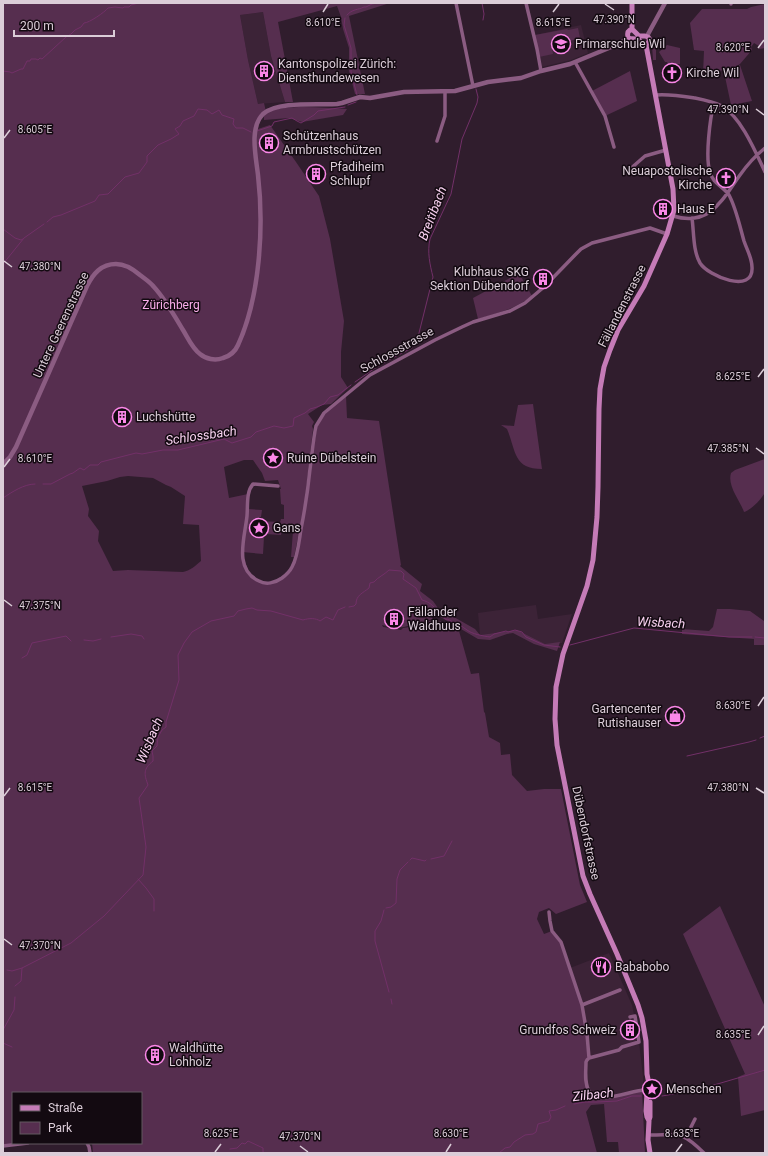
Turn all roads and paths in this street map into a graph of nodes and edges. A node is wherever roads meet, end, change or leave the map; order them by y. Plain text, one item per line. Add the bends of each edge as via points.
1 (456, 3) edge
2 (526, 3) edge
3 (632, 3) edge
4 (666, 3) edge
5 (632, 30) junction
6 (647, 36) junction
7 (628, 37) junction
8 (646, 45) junction
9 (576, 62) junction
10 (540, 71) junction
11 (473, 86) junction
12 (445, 91) junction
13 (656, 94) junction
14 (714, 103) junction
15 (437, 141) dead end
16 (614, 146) dead end
17 (765, 148) edge
18 (666, 150) junction
19 (757, 155) junction
20 (629, 170) dead end
21 (765, 172) edge
22 (728, 194) junction
23 (673, 216) junction
24 (692, 218) junction
25 (667, 234) junction
26 (3, 464) edge
27 (278, 486) dead end
28 (565, 648) joint
29 (549, 912) dead end
30 (620, 990) dead end
31 (582, 1005) junction
32 (630, 1017) dead end
33 (589, 1058) junction
34 (649, 1084) junction
35 (648, 1093) junction
36 (695, 1119) dead end
37 (650, 1134) junction
38 (686, 1137) junction
39 (20, 1144) edge
40 (3, 1146) edge
41 (650, 1153) edge
42 (703, 1153) edge

1 - 11 street
2 - 10 street
3 - 5 main road
4 - 6 street
5 - 6 main road via 639,36
5 - 7 main road via 628,32
6 - 8 main road, Fällandenstrasse via 650,40
7 - 8 main road
7 - 9 street, Untere Geerenstrasse via 621,43
8 - 13 main road, Fällandenstrasse
9 - 10 street, Untere Geerenstrasse
9 - 16 street via 605,116
10 - 11 street, Untere Geerenstrasse via 521,78
11 - 12 street, Untere Geerenstrasse
12 - 15 street via 446,116
12 - 26 street, Untere Geerenstrasse via 360,97 337,104 279,106 264,114 254,134 261,197 260,248 255,290 239,344 234,351 227,357 217,359 201,355 150,283 127,266 116,264 103,267 94,274 87,286 16,447
13 - 14 street via 682,95
13 - 18 main road, Fällandenstrasse
14 - 19 street via 727,109 735,117
14 - 22 street via 708,153 709,170 714,181
17 - 19 street
18 - 20 street via 644,156
18 - 23 main road, Fällandenstrasse via 674,198
19 - 21 street
19 - 22 street
22 - 24 street via 712,211
22 - 24 street via 750,256 751,275 745,281 726,280 713,274 700,263
23 - 24 street
23 - 25 main road, Fällandenstrasse
25 - 27 street, Schlossstrasse via 650,228 592,243 574,256 525,303 510,311 473,322 383,367 331,406 321,417 315,431 298,547 292,566 283,578 269,583 255,579 249,574 242,560 242,552 250,488 253,484
25 - 28 main road, Fällandenstrasse via 644,286 618,330 604,367 600,389 597,517 593,560 587,586
28 - 34 main road, Dübendorfstrasse via 556,687 557,745 583,876 636,998 642,1018
29 - 31 street via 552,931 560,942
30 - 31 street
31 - 33 street
32 - 33 street via 635,1016 639,1042
33 - 35 street via 586,1062 587,1085 593,1095 605,1098
34 - 35 main road, Dübendorfstrasse via 646,1086
34 - 35 main road, Dübendorfstrasse via 654,1085 656,1092
35 - 37 main road, Dübendorfstrasse via 646,1111
36 - 38 street
37 - 38 street
37 - 41 main road, Dübendorfstrasse
38 - 42 street
39 - 40 street

